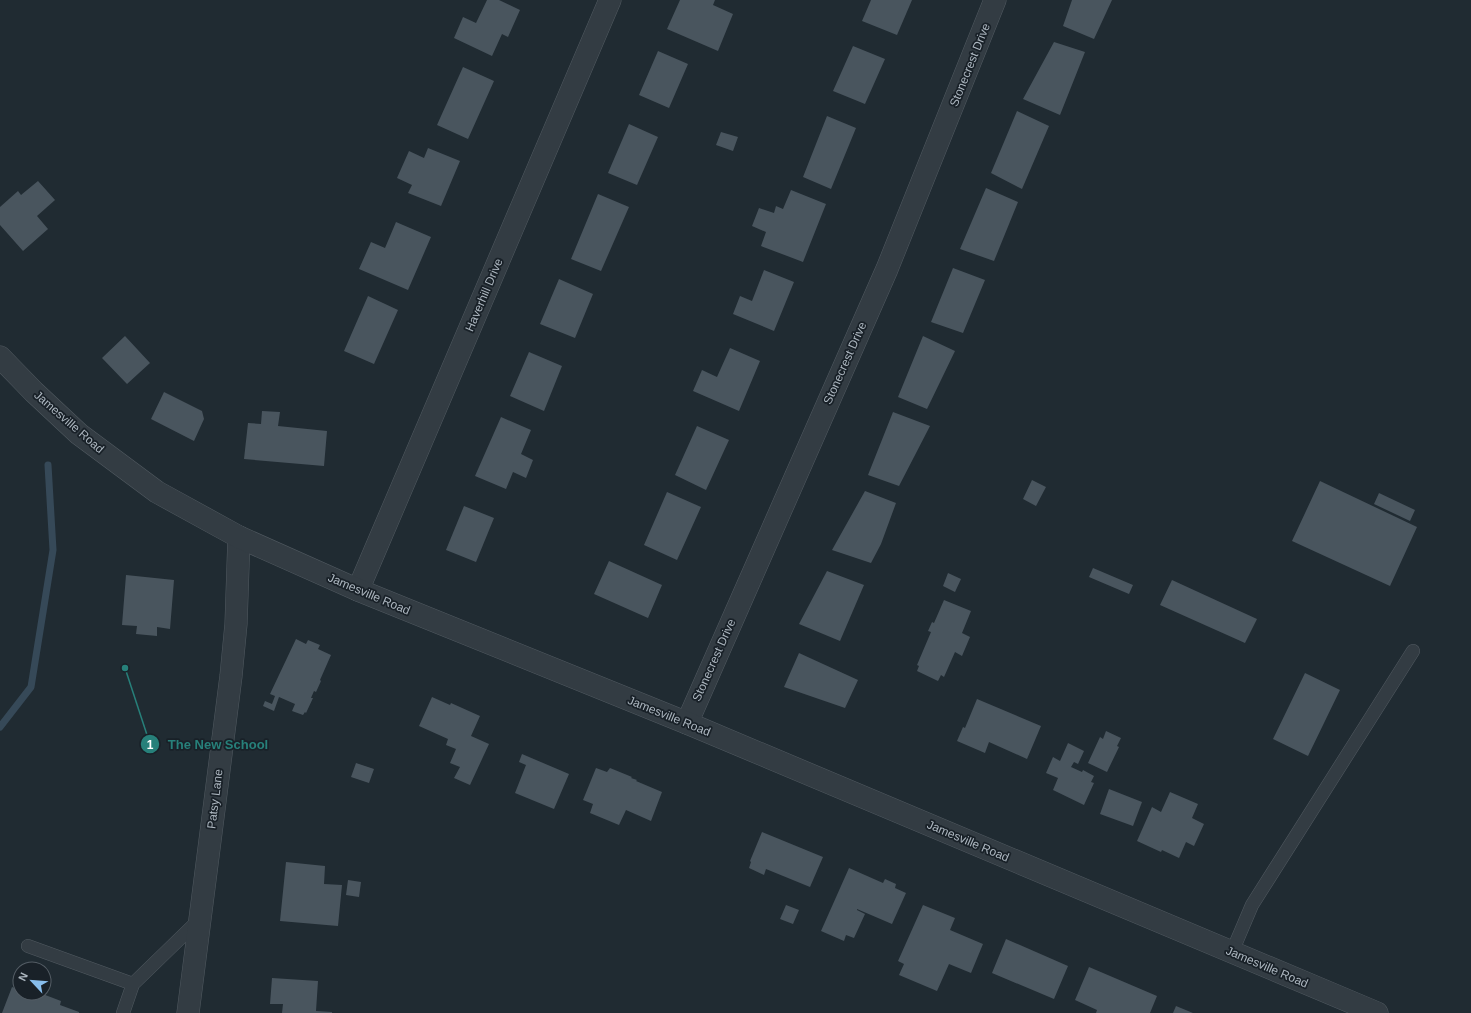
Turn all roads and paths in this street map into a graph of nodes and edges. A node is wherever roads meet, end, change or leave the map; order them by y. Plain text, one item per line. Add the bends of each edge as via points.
1 (610, 0) edge
2 (995, 0) edge
3 (0, 357) edge
4 (239, 538) junction
5 (358, 590) junction
6 (1413, 651) dead end
7 (686, 723) junction
8 (200, 919) junction
9 (28, 946) dead end
10 (1232, 952) junction
11 (133, 984) junction
12 (123, 1013) edge
13 (188, 1013) edge
14 (1377, 1013) edge

1 - 5 street, Haverhill Drive
2 - 7 street, Stonecrest Drive via 887,270
3 - 4 street, Jamesville Road via 78,434 157,492
4 - 5 street, Jamesville Road
4 - 8 street, Patsy Lane via 231,676
5 - 7 street, Jamesville Road
6 - 10 lane via 1252,905
7 - 10 street, Jamesville Road
8 - 11 lane
8 - 13 street, Patsy Lane
9 - 11 lane
10 - 14 street, Jamesville Road
11 - 12 lane

